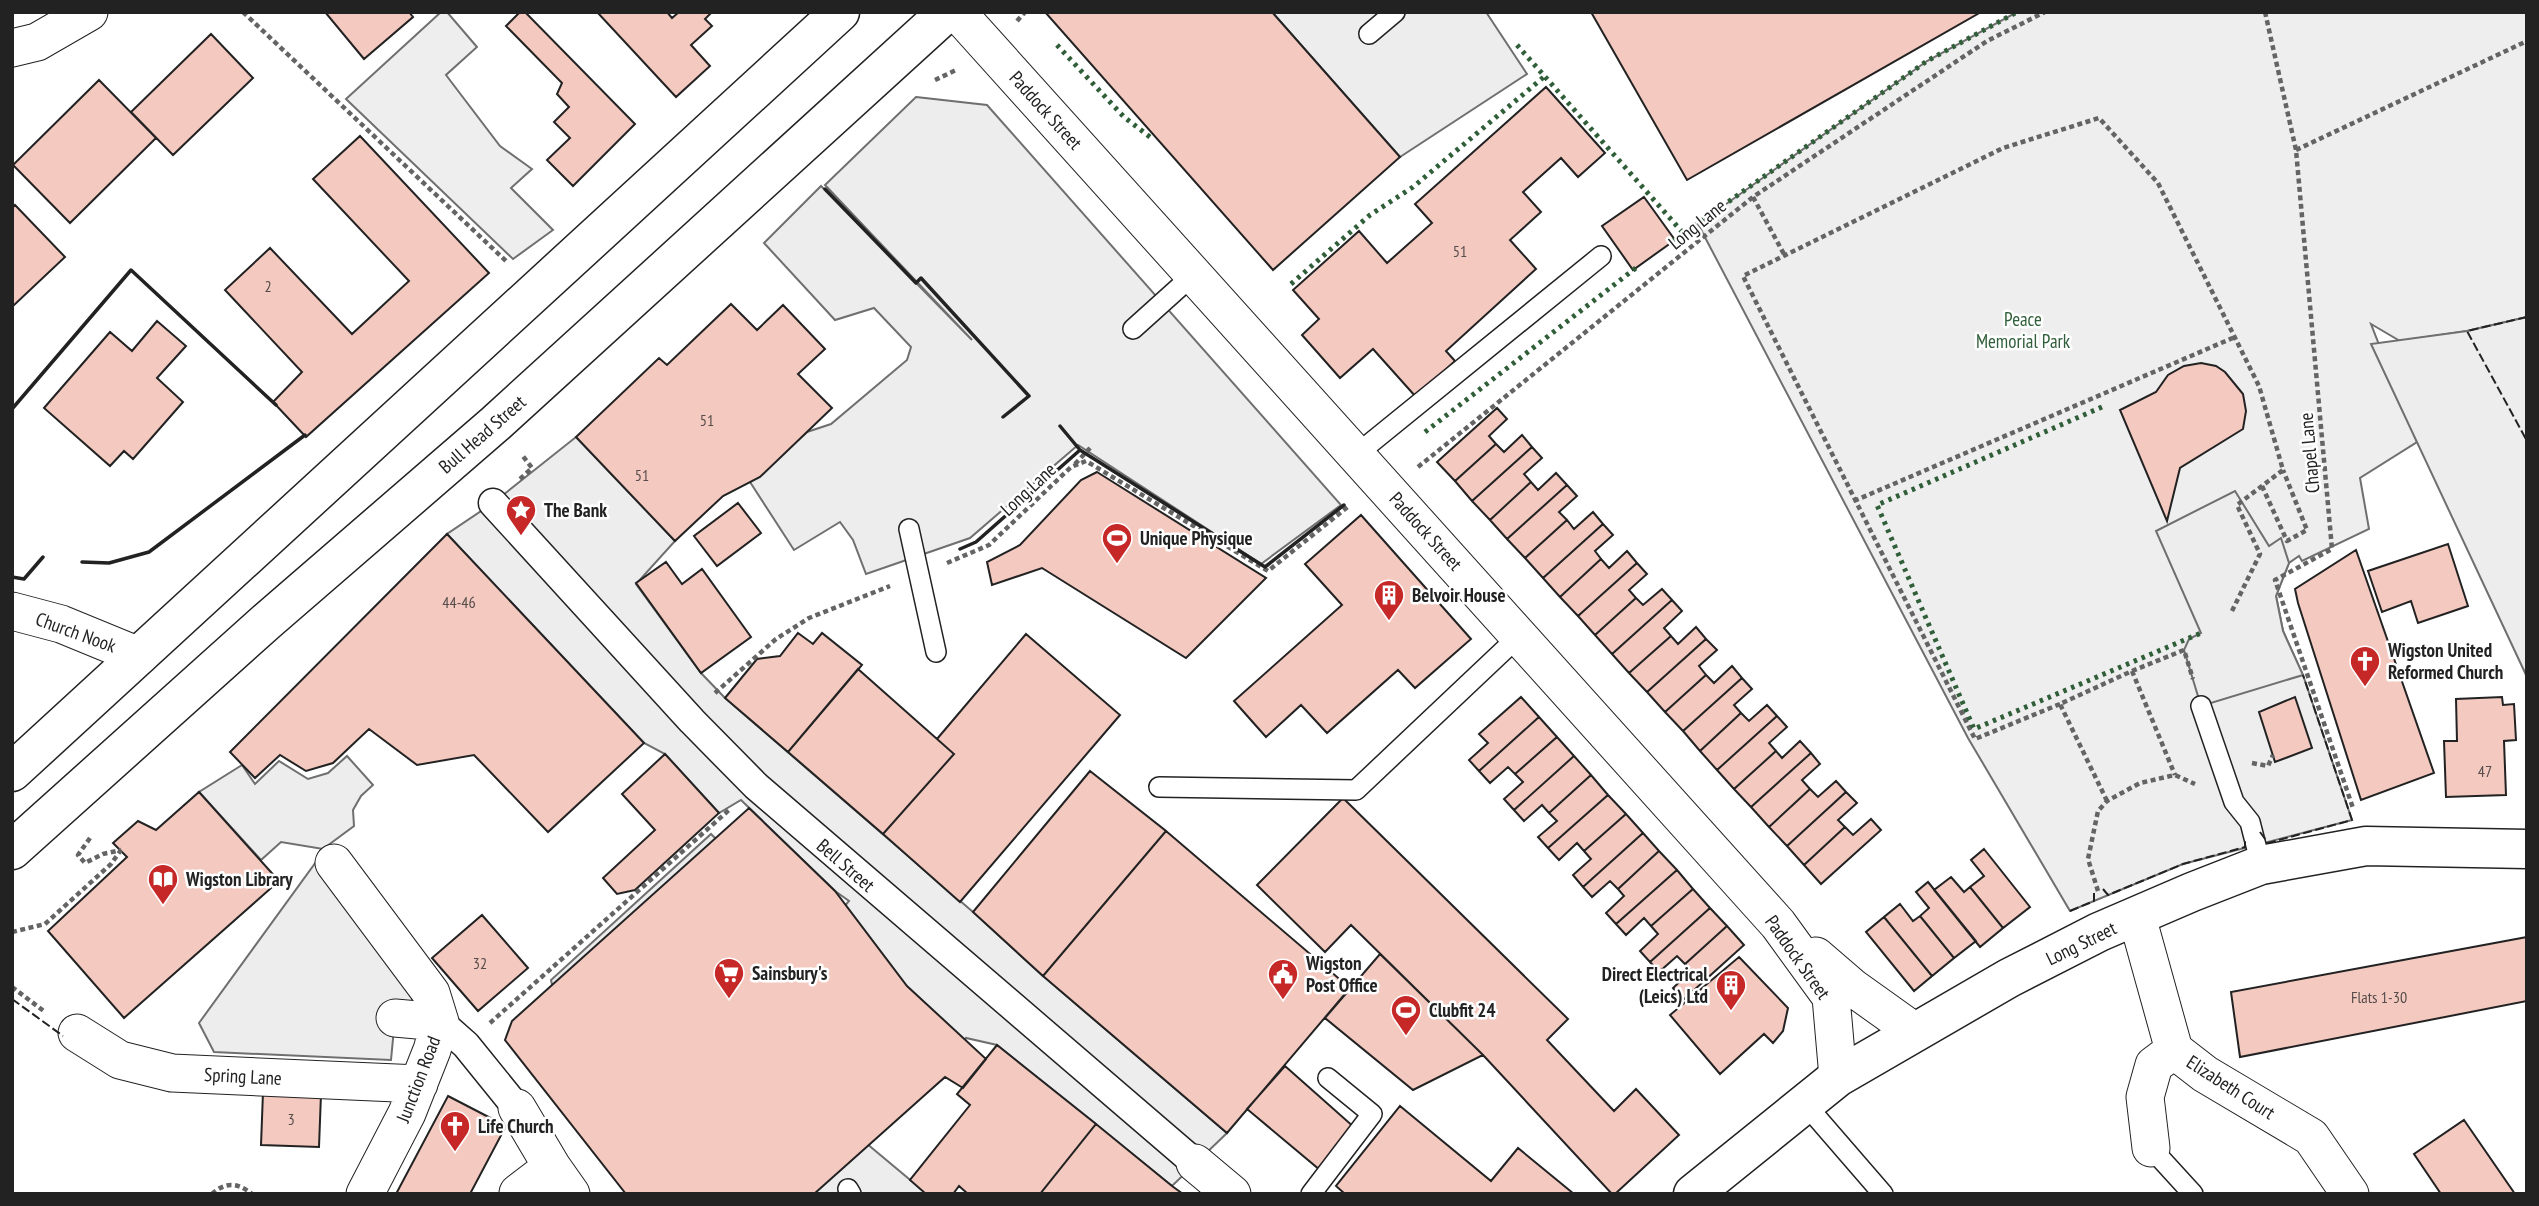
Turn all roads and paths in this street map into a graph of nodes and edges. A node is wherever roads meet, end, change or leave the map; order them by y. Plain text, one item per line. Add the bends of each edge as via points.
1 (89, 12) edge
2 (243, 12) edge
3 (840, 12) edge
4 (947, 12) edge
5 (957, 12) edge
6 (1395, 12) edge
7 (2045, 12) edge
8 (2265, 12) edge
9 (1369, 34) dead end
10 (2527, 41) edge
11 (12, 48) edge
12 (2296, 150) junction
13 (1753, 198) junction
14 (1601, 256) dead end
15 (1785, 256) junction
16 (1193, 275) junction
17 (538, 290) junction
18 (1133, 329) dead end
19 (2235, 337) junction
20 (1092, 446) dead end
21 (1072, 467) junction
22 (2283, 470) junction
23 (1376, 475) junction
24 (2262, 486) junction
25 (1854, 501) junction
26 (493, 503) dead end
27 (909, 529) dead end
28 (919, 575) junction
29 (12, 611) edge
30 (2232, 611) dead end
31 (1519, 636) junction
32 (936, 652) dead end
33 (139, 656) junction
34 (2132, 671) junction
35 (2060, 704) junction
36 (2202, 706) joint
37 (692, 722) junction
38 (12, 772) edge
39 (2175, 775) junction
40 (755, 786) junction
41 (1159, 787) dead end
42 (2107, 801) junction
43 (2234, 802) junction
44 (90, 838) dead end
45 (2366, 846) junction
46 (2527, 849) edge
47 (12, 850) edge
48 (334, 863) dead end
49 (2261, 865) junction
50 (2137, 917) junction
51 (1778, 924) junction
52 (12, 932) edge
53 (2099, 932) junction
54 (395, 1018) dead end
55 (1915, 1032) junction
56 (77, 1033) dead end
57 (453, 1034) junction
58 (2174, 1050) junction
59 (1838, 1077) junction
60 (1328, 1078) dead end
61 (419, 1084) junction
62 (1806, 1105) junction
63 (517, 1108) joint
64 (2151, 1148) joint
65 (1195, 1163) joint
66 (561, 1180) edge
67 (518, 1193) edge
68 (212, 1194) edge
69 (252, 1194) edge
70 (365, 1194) edge
71 (1232, 1194) edge
72 (1311, 1194) edge
73 (1693, 1194) edge
74 (1883, 1194) edge
75 (2193, 1194) edge
76 (2350, 1194) edge

1 - 11 street via 37,42
2 - 17 path
3 - 17 main road
4 - 47 main road, Bull Head Street via 496,424
5 - 16 street, Paddock Street
6 - 9 lane
7 - 13 path, Long Lane via 1987,41
8 - 12 path, Chapel Lane
10 - 12 path
12 - 45 path, Chapel Lane via 2332,549 2275,580
13 - 15 path
13 - 23 path, Long Lane
14 - 23 lane
15 - 19 path via 2003,149 2099,118 2158,183
15 - 25 path via 1743,276
16 - 18 lane
16 - 23 street, Paddock Street
17 - 33 main road
19 - 22 path via 2259,387
19 - 25 path
20 - 21 path
21 - 23 path, Long Lane via 1086,461 1268,570
21 - 28 path, Long Lane via 989,545
22 - 24 path
22 - 24 path via 2306,530 2287,541
23 - 31 street, Paddock Street
24 - 30 path via 2237,505 2260,554
25 - 35 path via 1975,738
26 - 37 street, Bell Street
27 - 28 lane
28 - 32 lane
28 - 37 path, Long Lane via 809,618 776,639 718,690
29 - 33 street, Church Nook via 61,624
31 - 41 lane via 1356,790
31 - 51 street, Paddock Street
33 - 38 main road
34 - 35 path
34 - 36 path via 2184,650
34 - 39 path
35 - 42 path
36 - 43 lane
37 - 40 street, Bell Street
39 - 42 path via 2140,783
39 - 43 path
40 - 57 path
40 - 65 street, Bell Street
42 - 53 path via 2098,811 2088,859 2100,899
43 - 49 lane via 2250,822
44 - 52 path via 78,855 85,863 121,850 45,924
45 - 46 main road, Long Street
45 - 49 main road, Long Street
48 - 57 street, Junction Road via 431,993
49 - 50 main road, Long Street
50 - 53 main road, Long Street
50 - 58 street, Elizabeth Court
51 - 55 street via 1852,987
51 - 59 street, Paddock Street via 1831,998
53 - 55 main road, Long Street
54 - 57 street
55 - 59 main road, Long Street
56 - 61 street, Spring Lane via 120,1060 172,1073
57 - 61 street, Junction Road
57 - 63 street
58 - 64 street via 2154,1065 2145,1097
58 - 76 street, Elizabeth Court via 2205,1074 2311,1137
59 - 62 main road, Long Street
60 - 72 lane via 1372,1114
61 - 70 street, Junction Road
62 - 73 main road, Long Street
62 - 74 lane
63 - 66 street
64 - 75 lane
65 - 71 street, Bell Street
66 - 67 street
68 - 69 path via 227,1184

